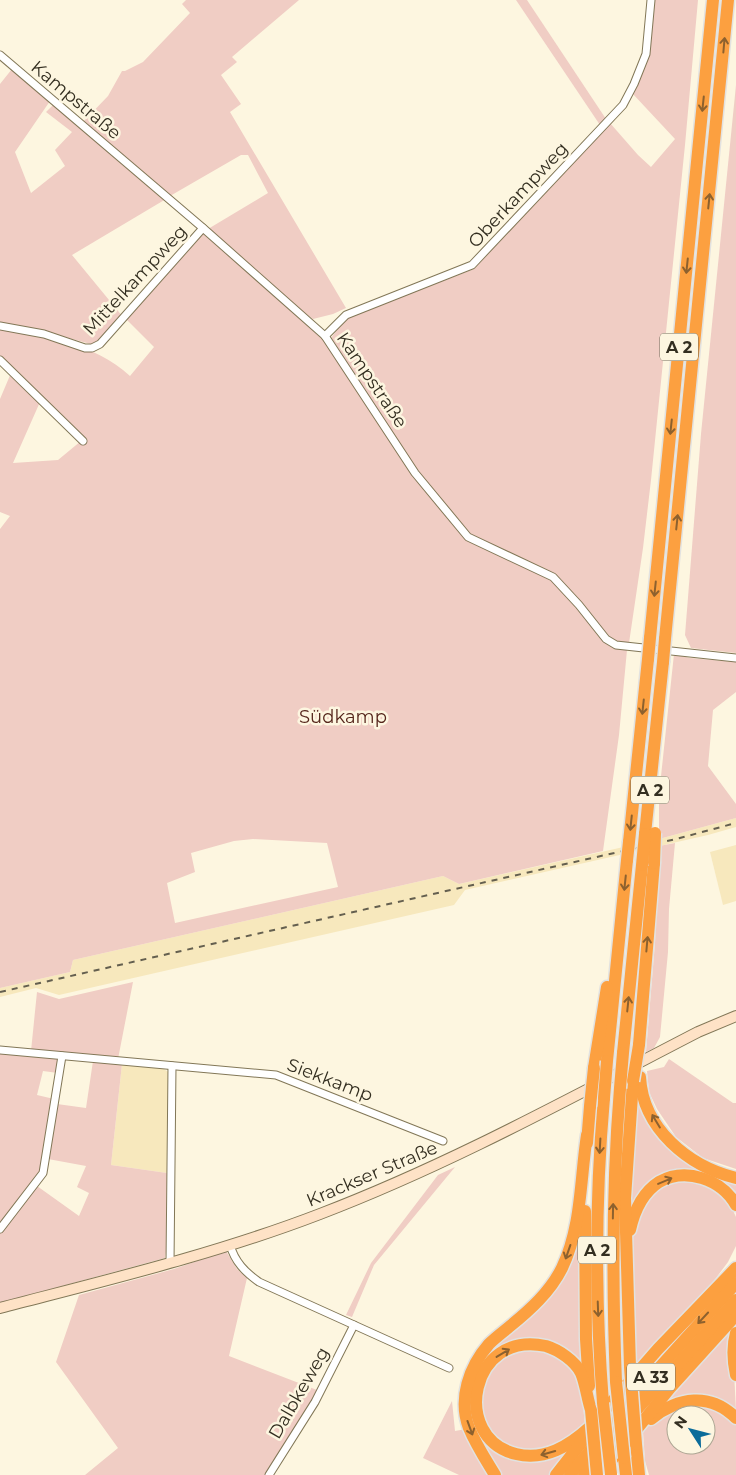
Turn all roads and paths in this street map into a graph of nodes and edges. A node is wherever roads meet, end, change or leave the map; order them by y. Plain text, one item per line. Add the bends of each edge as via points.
1 (651, 0) edge
2 (713, 0) edge
3 (728, 0) edge
4 (0, 55) edge
5 (203, 228) junction
6 (0, 326) edge
7 (325, 336) junction
8 (0, 360) edge
9 (83, 441) dead end
10 (736, 658) edge
11 (648, 864) junction
12 (622, 907) junction
13 (736, 1016) edge
14 (0, 1050) edge
15 (62, 1056) junction
16 (172, 1066) junction
17 (637, 1079) junction
18 (588, 1135) junction
19 (443, 1140) dead end
20 (736, 1178) edge
21 (736, 1205) edge
22 (0, 1229) edge
23 (230, 1245) junction
24 (626, 1250) junction
25 (736, 1257) edge
26 (170, 1263) junction
27 (736, 1268) edge
28 (736, 1283) edge
29 (710, 1293) junction
30 (736, 1300) edge
31 (0, 1308) edge
32 (736, 1315) edge
33 (354, 1325) junction
34 (736, 1332) edge
35 (449, 1368) dead end
36 (736, 1375) edge
37 (608, 1403) junction
38 (591, 1410) junction
39 (736, 1418) edge
40 (637, 1449) junction
41 (621, 1454) junction
42 (268, 1475) edge
43 (495, 1475) edge
44 (556, 1475) edge
45 (570, 1475) edge
46 (584, 1475) edge
47 (598, 1475) edge
48 (611, 1475) edge
49 (626, 1475) edge
50 (639, 1475) edge
51 (644, 1475) edge

1 - 7 street, Oberkampweg via 646,54 623,105 472,265 346,315
2 -> 12 highway, A 2, bridge
11 -> 3 highway, A 2, bridge via 655,746
4 - 5 street, Kampstraße
5 - 6 street, Mittelkampweg via 96,347 85,348 44,334
5 - 7 street, Kampstraße
7 - 10 street, Kampstraße via 415,473 468,537 553,577 606,639 616,645
8 - 9 street
17 -> 11 highway, bridge
41 -> 11 highway, A 2, bridge via 612,1240 615,1154 623,1053
12 - 18 highway, bridge via 615,919
12 -> 37 highway, A 2, bridge via 604,1098 597,1245 598,1318
13 - 23 street, Krackser Straße via 399,1182 319,1215
14 - 15 street, Siekkamp
15 - 16 street, Siekkamp
15 - 22 street via 43,1173
16 - 19 street, Siekkamp via 276,1075
16 - 26 street
20 -> 17 highway via 700,1165 674,1145 653,1117
17 - 24 highway via 625,1198
18 - 38 highway via 586,1339
18 -> 43 highway via 577,1222 562,1268 538,1302 490,1343 472,1370 467,1385 465,1401 469,1427
24 -> 21 highway via 632,1217 647,1193 659,1182 689,1175 706,1179 721,1187
23 - 26 street, Krackser Straße
23 - 33 street via 236,1259 259,1282
24 - 40 highway, bridge
25 - 29 highway
26 - 31 street, Krackser Straße
27 - 29 highway
28 -> 45 highway, A 33 via 641,1388
29 - 37 highway
30 - 46 highway, A 33 via 645,1400
32 - 41 highway via 664,1395
33 - 35 street
33 - 42 street, Dalbkeweg via 315,1402
34 - 36 highway via 733,1353
37 -> 38 highway via 578,1438 556,1451 533,1456 512,1453 493,1441 477,1415 476,1391 484,1370 492,1360 509,1348 532,1344 558,1351 574,1364 581,1373
37 - 44 highway
37 - 48 highway, A 2, bridge
38 - 47 highway, bridge
39 - 41 highway via 728,1410 710,1402 680,1402 646,1423
40 - 50 highway
40 - 51 highway
41 - 47 highway
41 - 49 highway, A 2

